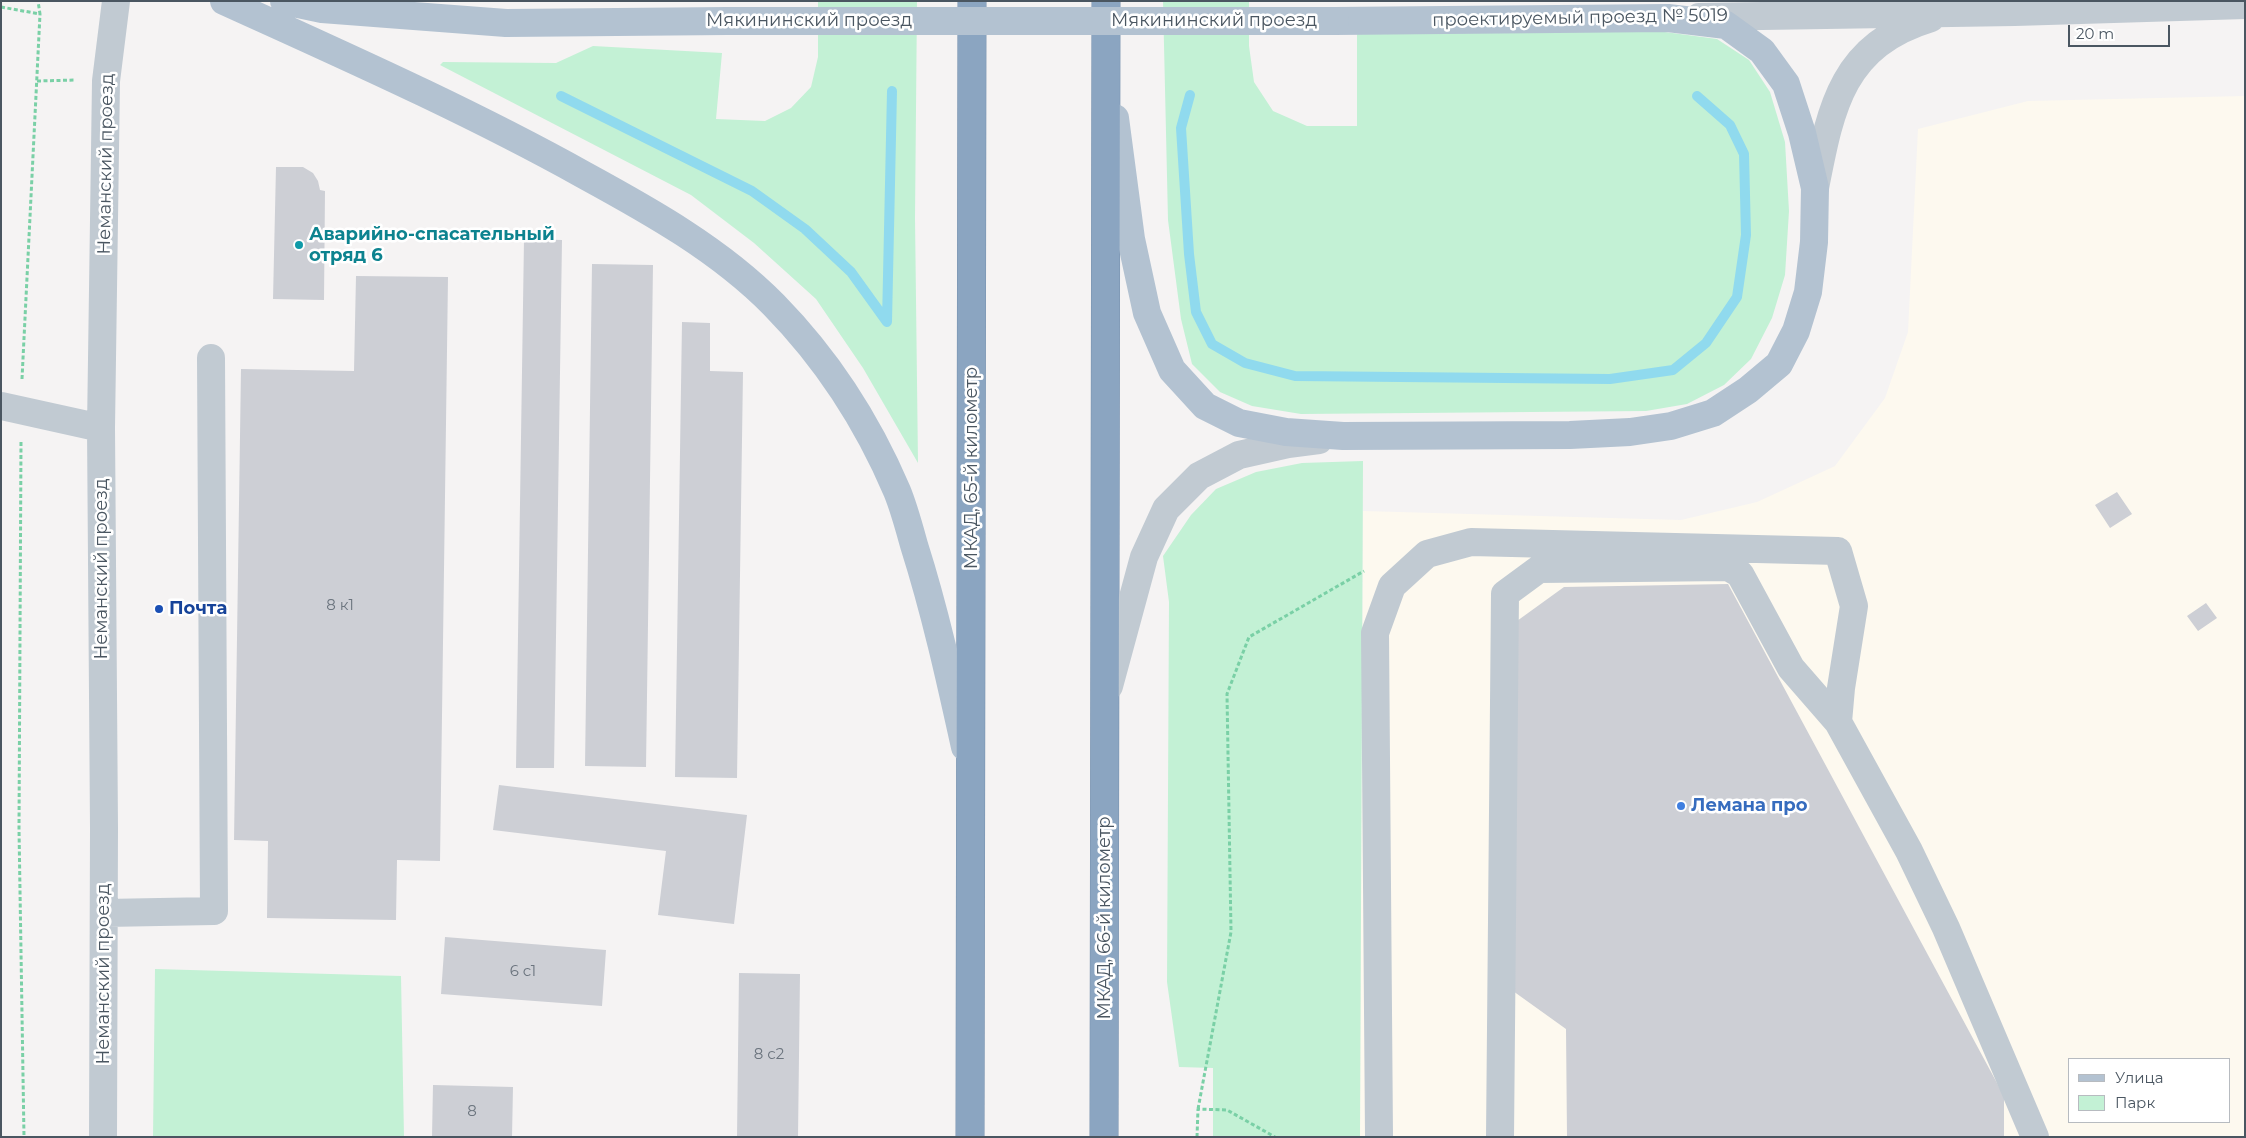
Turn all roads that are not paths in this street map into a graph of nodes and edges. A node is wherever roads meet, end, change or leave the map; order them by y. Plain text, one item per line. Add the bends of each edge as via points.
1 (116, 1) edge
2 (224, 1) edge
3 (284, 1) edge
4 (972, 1) edge
5 (1106, 1) edge
6 (323, 5) edge
7 (2245, 5) edge
8 (2189, 7) junction
9 (1953, 12) junction
10 (2245, 17) edge
11 (1668, 18) junction
12 (1335, 21) joint
13 (1105, 51) junction
14 (348, 57) junction
15 (1815, 188) junction
16 (211, 358) dead end
17 (11, 408) edge
18 (100, 428) junction
19 (1343, 436) junction
20 (1105, 700) junction
21 (1838, 722) junction
22 (971, 770) junction
23 (104, 913) junction
24 (103, 1137) edge
25 (970, 1137) edge
26 (1104, 1137) edge
27 (1379, 1137) edge
28 (1500, 1137) edge
29 (2035, 1137) edge

1 - 18 street, Неманский проезд via 106,80
2 - 14 main road
3 - 6 main road, Мякининский проезд
4 - 22 highway, МКАД, 65-й километр
5 - 13 highway
6 - 12 main road, Мякининский проезд, bridge via 506,23
6 - 14 main road via 326,33
7 - 8 street, проектируемый проезд № 5019
8 - 9 street, проектируемый проезд № 5019
8 - 10 street
9 - 11 street, проектируемый проезд № 5019
9 - 15 street via 1915,23 1882,40 1859,60 1843,87 1826,129
11 - 12 main road, проектируемый проезд № 5019
11 - 15 main road via 1726,25 1762,51 1786,84
13 - 19 main road via 1131,239 1148,313 1172,370 1205,406 1240,423 1286,432
13 - 20 highway
14 - 22 main road via 531,146 646,208 716,255 779,311 830,369 898,492 929,592
15 - 19 main road via 1814,242 1808,292 1796,331 1779,364 1713,413 1671,426 1630,432
16 - 23 street via 214,911
17 - 18 street
18 - 23 street, Неманский проезд
19 - 20 street via 1239,455 1199,476 1166,509 1144,557
20 - 26 highway, МКАД, 66-й километр
21 - 27 street via 1854,606 1838,551 1471,542 1427,554 1392,586 1375,633
21 - 28 street via 1791,668 1740,574 1728,567 1539,569 1505,594
21 - 29 street via 1909,851 1946,928
22 - 25 highway, МКАД, 65-й километр
23 - 24 street, Неманский проезд

